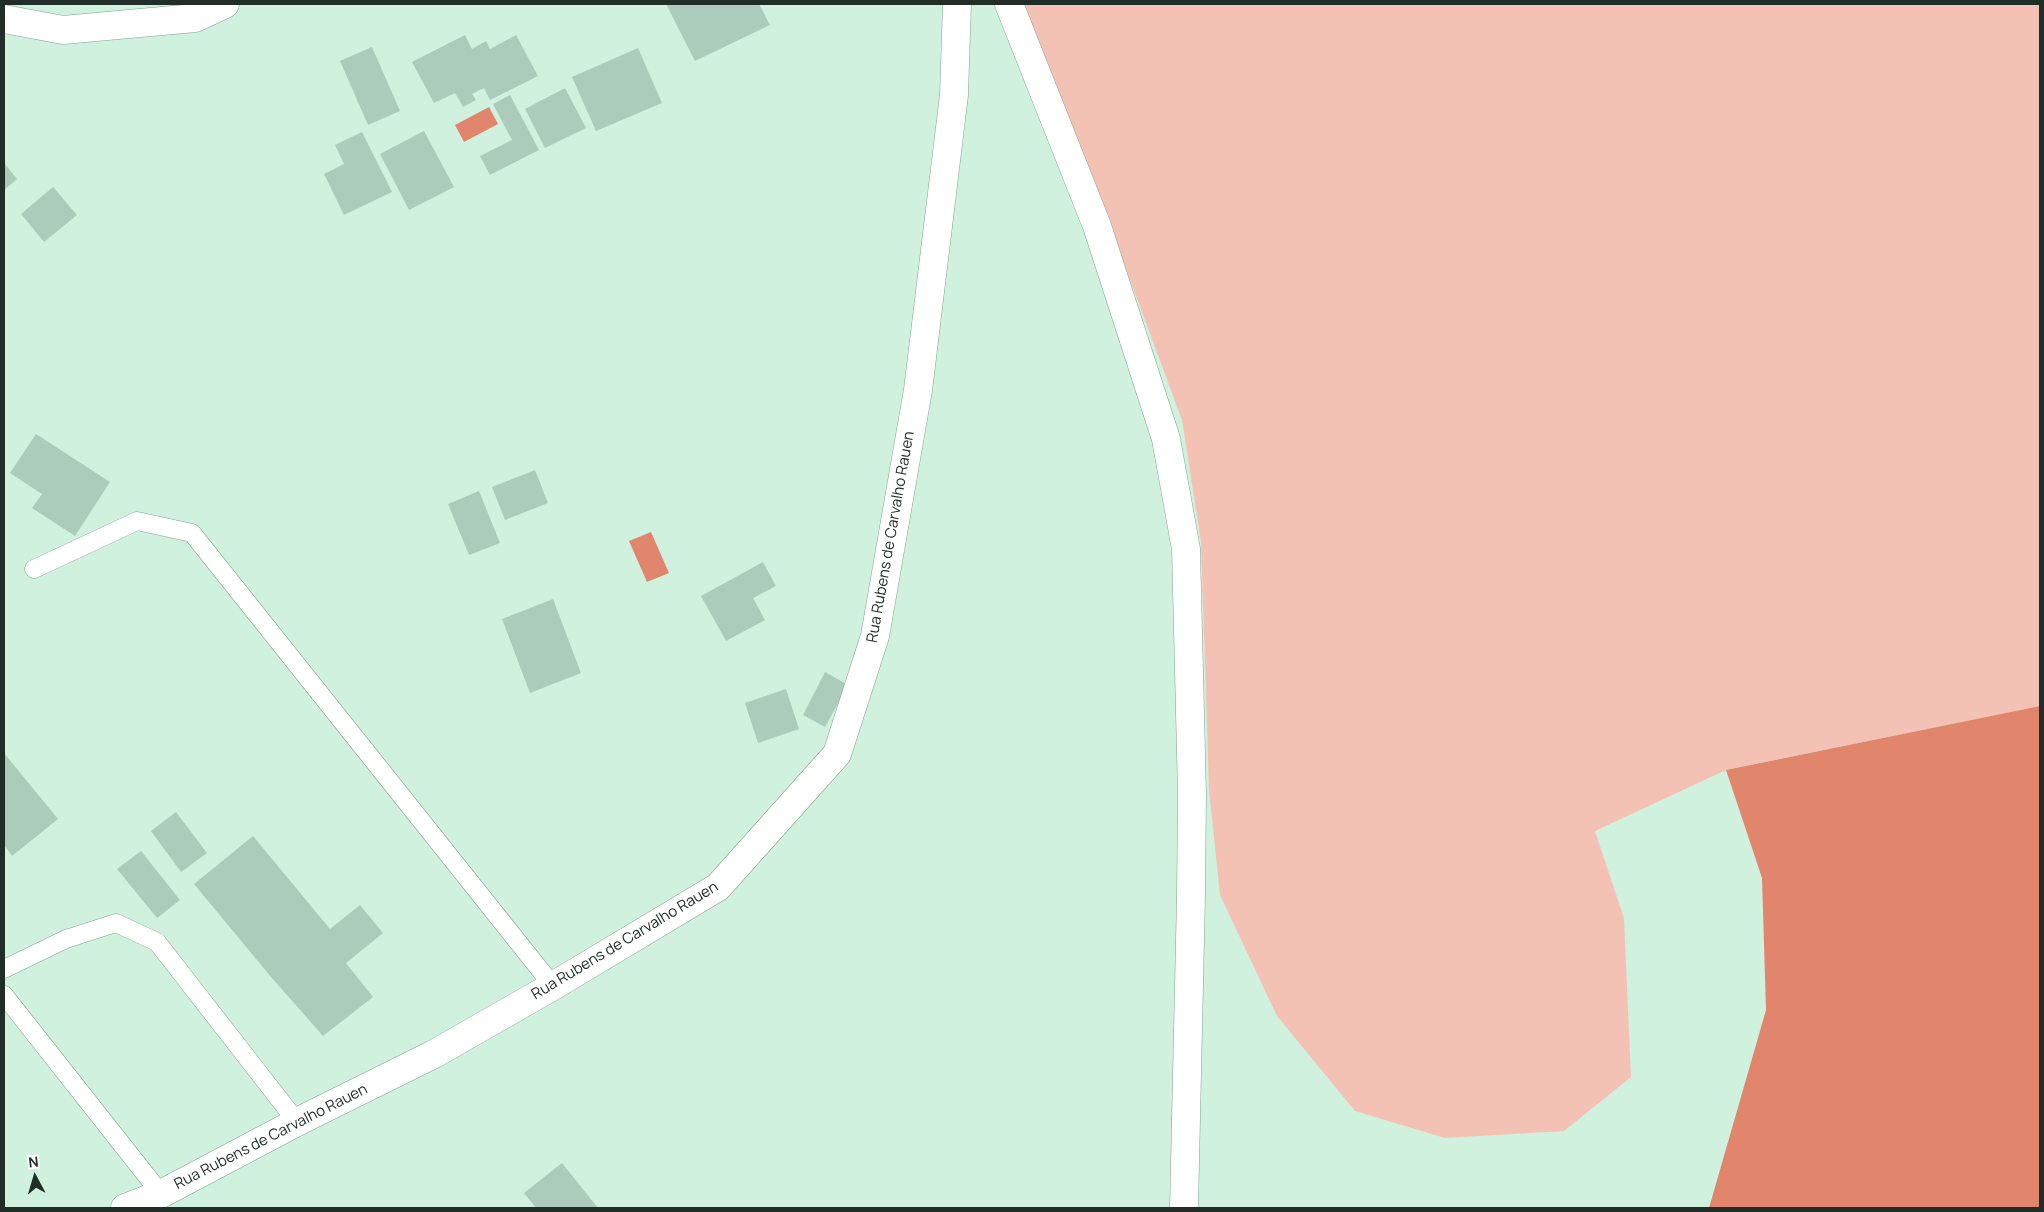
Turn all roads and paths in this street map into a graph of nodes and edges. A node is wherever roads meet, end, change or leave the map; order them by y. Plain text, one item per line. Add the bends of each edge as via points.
1 (225, 4) edge
2 (957, 4) edge
3 (1009, 4) edge
4 (4, 19) edge
5 (34, 569) dead end
6 (4, 969) edge
7 (553, 986) junction
8 (4, 995) edge
9 (297, 1122) junction
10 (161, 1194) junction
11 (125, 1208) edge
12 (1184, 1208) edge

1 - 4 street via 195,18 63,30
2 - 7 street, Rua Rubens de Carvalho Rauen via 954,95 918,390 875,636 837,754 718,887
3 - 12 street via 1097,226 1166,439 1186,548 1192,812
5 - 7 lane via 137,521 192,533
6 - 9 lane via 66,939 116,923 157,942
7 - 9 street, Rua Rubens de Carvalho Rauen via 434,1054
8 - 10 lane
9 - 10 street, Rua Rubens de Carvalho Rauen
10 - 11 street, Rua Rubens de Carvalho Rauen

